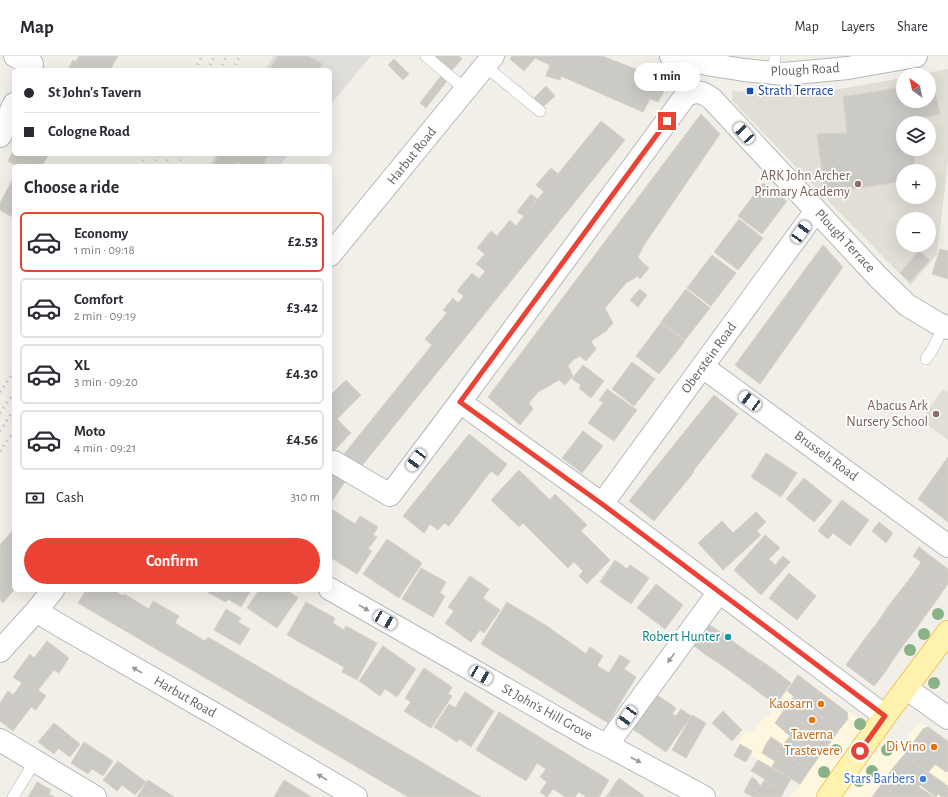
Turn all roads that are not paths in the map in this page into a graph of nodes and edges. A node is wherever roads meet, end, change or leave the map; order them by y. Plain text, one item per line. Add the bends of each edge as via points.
1 (426, 56) edge
2 (670, 56) edge
3 (916, 56) edge
4 (489, 61) edge
5 (775, 64) edge
6 (466, 90) junction
7 (12, 109) edge
8 (540, 111) dead end
9 (0, 136) edge
10 (818, 213) junction
11 (332, 253) edge
12 (946, 327) edge
13 (926, 359) dead end
14 (703, 367) junction
15 (460, 402) junction
16 (334, 462) dead end
17 (602, 504) junction
18 (948, 546) edge
19 (332, 590) edge
20 (52, 592) edge
21 (718, 592) junction
22 (38, 610) junction
23 (948, 632) edge
24 (0, 651) edge
25 (906, 688) junction
26 (885, 716) junction
27 (948, 718) edge
28 (0, 740) edge
29 (607, 744) junction
30 (35, 761) junction
31 (13, 797) edge
32 (95, 797) edge
33 (356, 797) edge
34 (704, 797) edge
35 (828, 797) edge

1 - 6 lane
2 - 5 street, Plough Road via 738,69
3 - 5 street, Plough Road via 848,68 784,74
4 - 6 street, Harbut Road
4 - 8 lane
6 - 11 street, Harbut Road
7 - 9 street
10 - 12 street, Plough Terrace via 907,305
10 - 14 street, Oberstein Road via 810,219
10 - 15 street, Plough Terrace via 712,99 701,92 686,95
12 - 13 lane
14 - 17 street, Oberstein Road
14 - 18 street, Brussels Road
15 - 16 street via 390,495
15 - 17 street
17 - 21 street
19 -> 29 street, St John's Hill Grove via 592,738
20 - 22 street
21 - 26 street
21 -> 29 street
22 - 24 street
33 -> 22 street, Harbut Road via 61,626
23 - 25 main road
25 - 26 main road
25 - 27 street
26 - 35 main road
28 - 30 street
29 -> 34 street, St John's Hill Grove
30 - 31 lane
30 - 32 street

